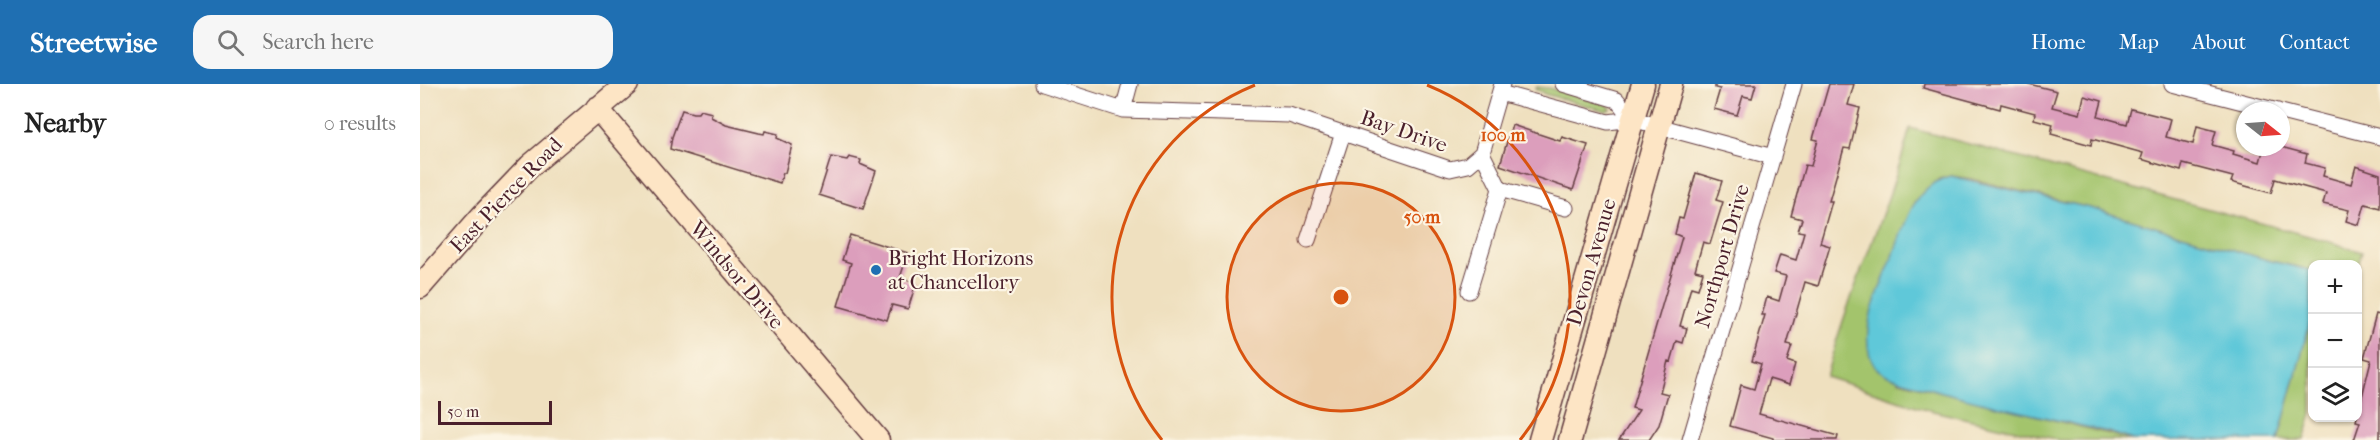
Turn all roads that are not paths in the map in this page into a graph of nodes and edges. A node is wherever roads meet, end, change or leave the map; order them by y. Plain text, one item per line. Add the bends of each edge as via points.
1 (627, 84) edge
2 (1042, 84) edge
3 (1130, 84) edge
4 (1563, 84) edge
5 (1642, 84) edge
6 (1671, 84) edge
7 (1794, 84) edge
8 (2172, 84) edge
9 (1501, 88) edge
10 (2243, 102) edge
11 (597, 108) junction
12 (1123, 110) junction
13 (2290, 114) edge
14 (1632, 119) junction
15 (1659, 127) junction
16 (1343, 133) junction
17 (2380, 137) edge
18 (1482, 153) junction
19 (1773, 157) junction
20 (1500, 189) junction
21 (1566, 208) dead end
22 (1308, 240) dead end
23 (420, 287) edge
24 (1469, 291) dead end
25 (878, 440) edge
26 (1540, 440) edge
27 (1570, 440) edge
28 (1690, 440) edge

1 - 11 main road, East Pierce Road
2 - 12 street, Bay Drive
3 - 12 street
4 - 14 street via 1617,100
5 - 14 main road, Devon Avenue
6 - 15 main road, Devon Avenue
7 - 19 street, Northport Drive
8 - 10 street
9 - 14 street via 1608,122
9 - 18 street
11 - 23 main road, East Pierce Road via 530,166
11 - 25 main road, Windsor Drive
12 - 16 street, Bay Drive via 1289,115
13 - 17 street
14 - 15 street
14 - 26 main road, Devon Avenue
15 - 19 street
15 - 27 main road, Devon Avenue
16 - 18 street, Bay Drive via 1450,169 1468,165
16 - 22 street, Bay Drive
18 - 20 street
19 - 28 street, Northport Drive
20 - 21 street
20 - 24 street

